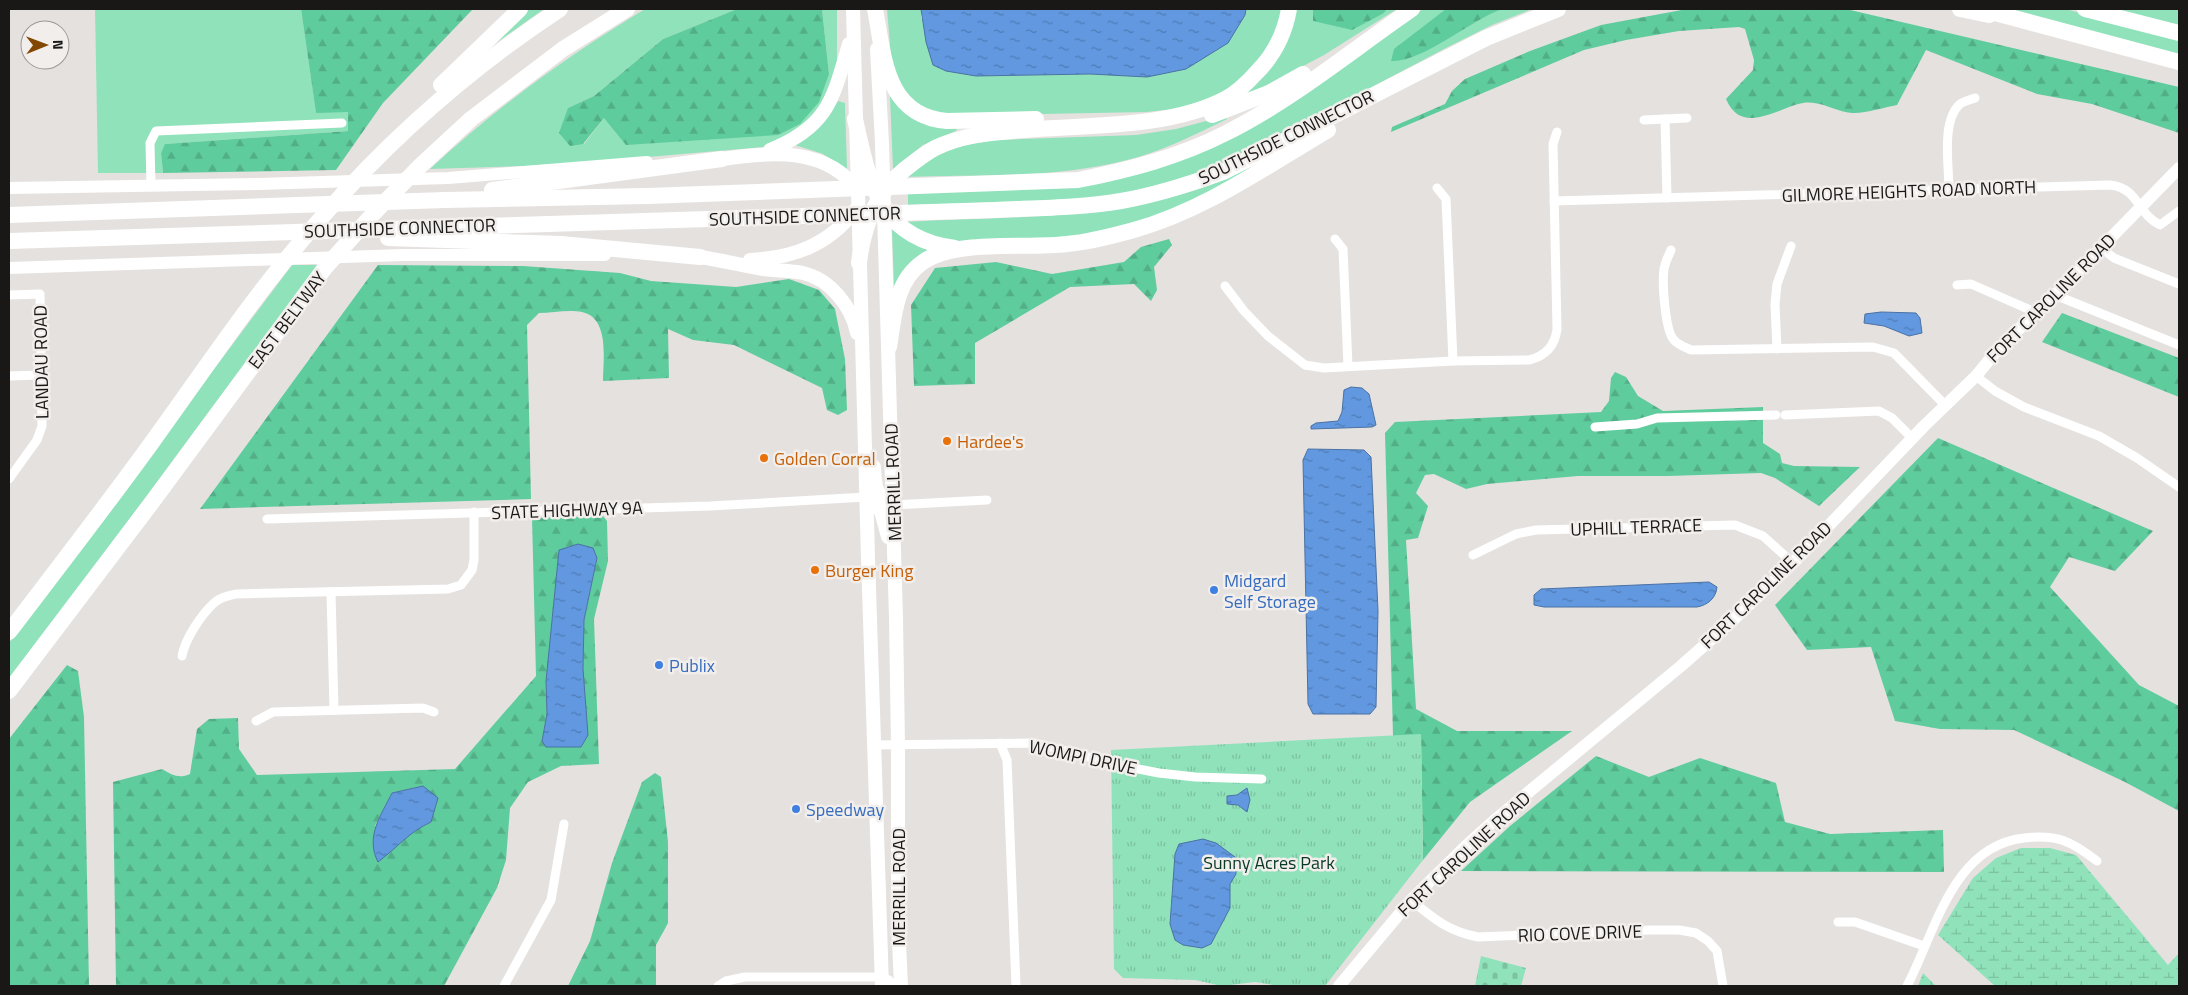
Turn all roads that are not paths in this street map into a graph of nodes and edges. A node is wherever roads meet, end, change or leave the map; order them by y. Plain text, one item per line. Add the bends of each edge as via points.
1 (520, 9) edge
2 (560, 9) edge
3 (627, 9) edge
4 (853, 9) edge
5 (875, 9) edge
6 (1289, 9) edge
7 (1412, 9) edge
8 (1558, 9) edge
9 (1960, 9) edge
10 (1980, 9) edge
11 (2085, 9) edge
12 (2036, 24) junction
13 (854, 28) junction
14 (2179, 33) edge
15 (1346, 55) junction
16 (1449, 56) junction
17 (2179, 62) edge
18 (1975, 98) dead end
19 (1174, 116) junction
20 (1688, 118) dead end
21 (855, 119) joint
22 (1665, 119) junction
23 (1644, 120) dead end
24 (342, 123) dead end
25 (1557, 132) dead end
26 (966, 137) junction
27 (384, 150) junction
28 (764, 153) junction
29 (722, 159) junction
30 (2179, 168) edge
31 (151, 186) junction
32 (9, 188) edge
33 (1437, 188) dead end
34 (1949, 189) junction
35 (1667, 198) junction
36 (445, 200) junction
37 (871, 200) junction
38 (1554, 201) junction
39 (2141, 207) junction
40 (2179, 211) edge
41 (9, 215) edge
42 (284, 232) junction
43 (1335, 239) dead end
44 (9, 241) edge
45 (1791, 246) dead end
46 (2101, 248) junction
47 (962, 249) junction
48 (1671, 250) dead end
49 (700, 257) junction
50 (729, 261) junction
51 (859, 263) junction
52 (9, 268) edge
53 (2179, 284) edge
54 (1958, 285) dead end
55 (1225, 286) dead end
56 (9, 296) edge
57 (2056, 296) junction
58 (2037, 313) junction
59 (2179, 345) edge
60 (889, 347) junction
61 (1777, 349) junction
62 (862, 360) junction
63 (1453, 361) junction
64 (1348, 366) junction
65 (41, 375) junction
66 (9, 376) edge
67 (1976, 376) junction
68 (1945, 405) junction
69 (1595, 427) dead end
70 (1913, 439) junction
71 (9, 479) edge
72 (2179, 486) edge
73 (866, 497) junction
74 (987, 500) dead end
75 (893, 505) junction
76 (474, 512) junction
77 (267, 519) dead end
78 (1473, 555) dead end
79 (1792, 564) junction
80 (331, 592) junction
81 (896, 618) junction
82 (9, 632) edge
83 (182, 656) dead end
84 (9, 691) edge
85 (334, 710) junction
86 (434, 712) dead end
87 (256, 721) dead end
88 (1000, 743) junction
89 (874, 745) junction
90 (898, 745) junction
91 (1262, 779) dead end
92 (564, 824) dead end
93 (2097, 860) dead end
94 (1411, 900) junction
95 (1838, 922) dead end
96 (1924, 946) junction
97 (804, 976) junction
98 (882, 982) edge
99 (504, 986) edge
100 (718, 986) edge
101 (804, 986) edge
102 (893, 986) edge
103 (901, 986) edge
104 (1016, 986) edge
105 (1339, 986) edge
106 (1722, 986) edge
107 (1907, 986) edge

1 - 27 highway via 424,102
2 - 27 highway, EAST BELTWAY via 504,46
3 - 84 highway, EAST BELTWAY via 563,49 471,119 372,215 324,269
4 - 13 main road
5 - 19 highway via 894,90 904,103 925,116 946,121
5 - 37 main road, MERRILL ROAD via 882,143
6 - 19 highway via 1280,40 1250,80 1227,99 1201,110
7 - 15 highway, SOUTHSIDE CONNECTOR
8 - 16 highway, SOUTHSIDE CONNECTOR
9 - 12 highway
10 - 12 highway
11 - 14 highway
12 - 17 highway
13 - 21 main road
13 - 28 main road via 835,94 824,111 815,123 794,139
15 - 26 highway via 1319,65 1240,106 1175,125
15 - 36 highway, SOUTHSIDE CONNECTOR via 1254,118 1224,134 1146,164 1078,180
16 - 42 highway, SOUTHSIDE CONNECTOR via 1239,164 1182,187 1120,201 1079,206
16 - 47 highway via 1233,188 1188,211 1106,237 1068,244
18 - 34 street via 1961,104 1952,115 1948,131
19 - 26 highway
20 - 22 street
21 - 37 highway
22 - 23 street
22 - 35 street
24 - 31 street via 162,130 153,134 150,143
25 - 38 street via 1553,144
26 - 37 highway via 921,156
27 - 82 highway, EAST BELTWAY via 276,272
28 - 29 main road
28 - 37 main road via 787,153 821,163 846,178
29 - 31 street via 657,161 448,178
29 - 36 highway via 476,192
30 - 39 street, FORT CAROLINE ROAD
31 - 32 street
33 - 63 street via 1446,199
34 - 35 street, GILMORE HEIGHTS ROAD NORTH
34 - 39 street, GILMORE HEIGHTS ROAD NORTH via 2121,186
35 - 38 street, GILMORE HEIGHTS ROAD NORTH
36 - 41 highway, SOUTHSIDE CONNECTOR
37 - 47 highway via 900,226 917,236 942,246
37 - 50 main road via 841,226 804,250 776,258
37 - 51 highway
37 - 60 main road, MERRILL ROAD via 886,280
38 - 63 street via 1557,328 1552,346 1539,357 1529,360
39 - 40 street, GILMORE HEIGHTS ROAD NORTH via 2151,220 2160,225
39 - 46 street, FORT CAROLINE ROAD
42 - 44 highway, SOUTHSIDE CONNECTOR
42 - 49 highway via 561,244
43 - 64 street via 1343,249
45 - 61 street via 1777,284
46 - 53 street via 2114,258
46 - 57 street, FORT CAROLINE ROAD
47 - 60 highway via 931,257 906,279 899,294
48 - 61 street via 1664,266 1667,324 1675,342 1691,350
49 - 50 main road
49 - 52 street via 471,254
50 - 62 main road via 803,273 828,286 855,321
51 - 62 main road, MERRILL ROAD
51 - 75 main road via 870,305 875,481 882,499
54 - 58 street via 1971,284
55 - 64 street via 1268,336 1305,365 1324,368
56 - 65 street, LANDAU ROAD via 40,294
57 - 58 street, FORT CAROLINE ROAD
57 - 59 street
58 - 67 street, FORT CAROLINE ROAD via 1999,348
60 - 75 main road, MERRILL ROAD
61 - 68 street via 1885,349 1894,353
62 - 73 main road, MERRILL ROAD
63 - 64 street
65 - 66 street
65 - 71 street, LANDAU ROAD via 42,426 37,440
67 - 68 street, FORT CAROLINE ROAD
67 - 72 street via 2024,407 2099,436
68 - 70 street, FORT CAROLINE ROAD
69 - 70 street via 1637,424 1657,418 1879,411 1892,418
70 - 79 street, FORT CAROLINE ROAD
73 - 76 street, STATE HIGHWAY 9A via 710,506
73 - 81 main road via 881,511 886,526
73 - 89 main road, MERRILL ROAD
74 - 75 street
75 - 81 main road, MERRILL ROAD
76 - 77 street, STATE HIGHWAY 9A
76 - 80 street via 474,560 472,570 461,585 448,589
78 - 79 street, UPHILL TERRACE via 1516,534 1536,530 1735,525 1763,536
79 - 94 street, FORT CAROLINE ROAD via 1674,672 1496,818
80 - 83 street via 224,597 214,603 184,642
80 - 85 street
81 - 90 main road, MERRILL ROAD
85 - 86 street via 423,708
85 - 87 street via 273,712
88 - 90 street, WOMPI DRIVE
88 - 91 street, WOMPI DRIVE via 1035,744 1159,773
88 - 104 street via 1007,760
89 - 90 street, WOMPI DRIVE
89 - 98 main road, MERRILL ROAD
90 - 103 main road, MERRILL ROAD
92 - 99 street via 551,900
93 - 96 street via 2064,839 2045,836 2010,839 1987,850 1955,884
94 - 105 street, FORT CAROLINE ROAD
94 - 106 street, RIO COVE DRIVE via 1442,925 1459,933 1478,936 1650,930 1696,933 1717,951
95 - 96 street via 1855,922
96 - 107 street
97 - 98 street
97 - 100 street via 734,978
97 - 101 street
98 - 102 street via 889,980

